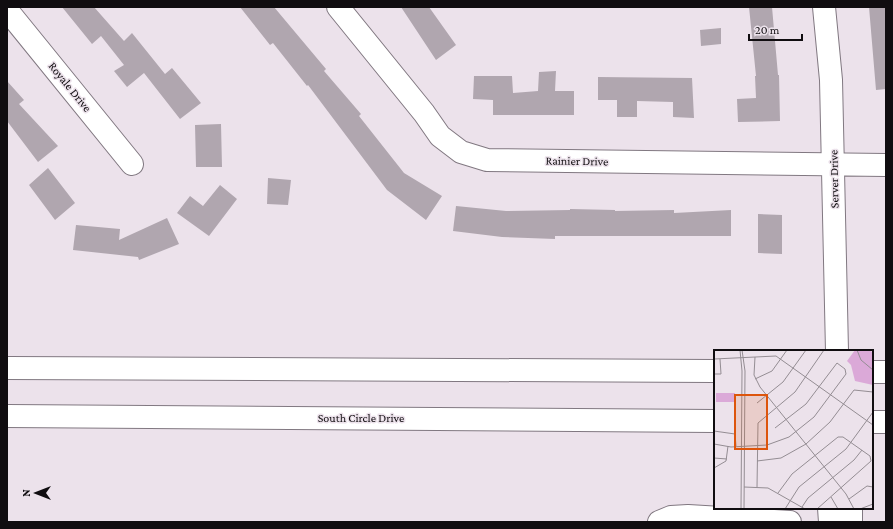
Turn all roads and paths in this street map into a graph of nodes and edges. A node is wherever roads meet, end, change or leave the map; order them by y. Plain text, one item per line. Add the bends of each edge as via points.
1 (338, 7) edge
2 (824, 7) edge
3 (7, 10) edge
4 (132, 164) dead end
5 (833, 165) junction
6 (886, 165) edge
7 (837, 350) edge
8 (7, 368) edge
9 (714, 371) edge
10 (873, 372) edge
11 (886, 372) edge
12 (7, 416) edge
13 (714, 421) edge
14 (873, 422) edge
15 (886, 422) edge
16 (829, 509) edge
17 (851, 509) edge
18 (659, 522) edge
19 (790, 522) edge
20 (830, 522) edge
21 (851, 522) edge

1 - 5 main road, Rainier Drive via 440,136 461,152 487,160
2 - 5 main road, Server Drive via 831,80
3 - 4 main road, Royale Drive
5 - 6 main road, Rainier Drive
5 - 7 main road, Server Drive
8 - 9 main road
10 - 11 main road
12 - 13 main road, South Circle Drive
14 - 15 main road
16 - 20 main road
17 - 21 main road
18 - 19 main road via 671,517 688,516

